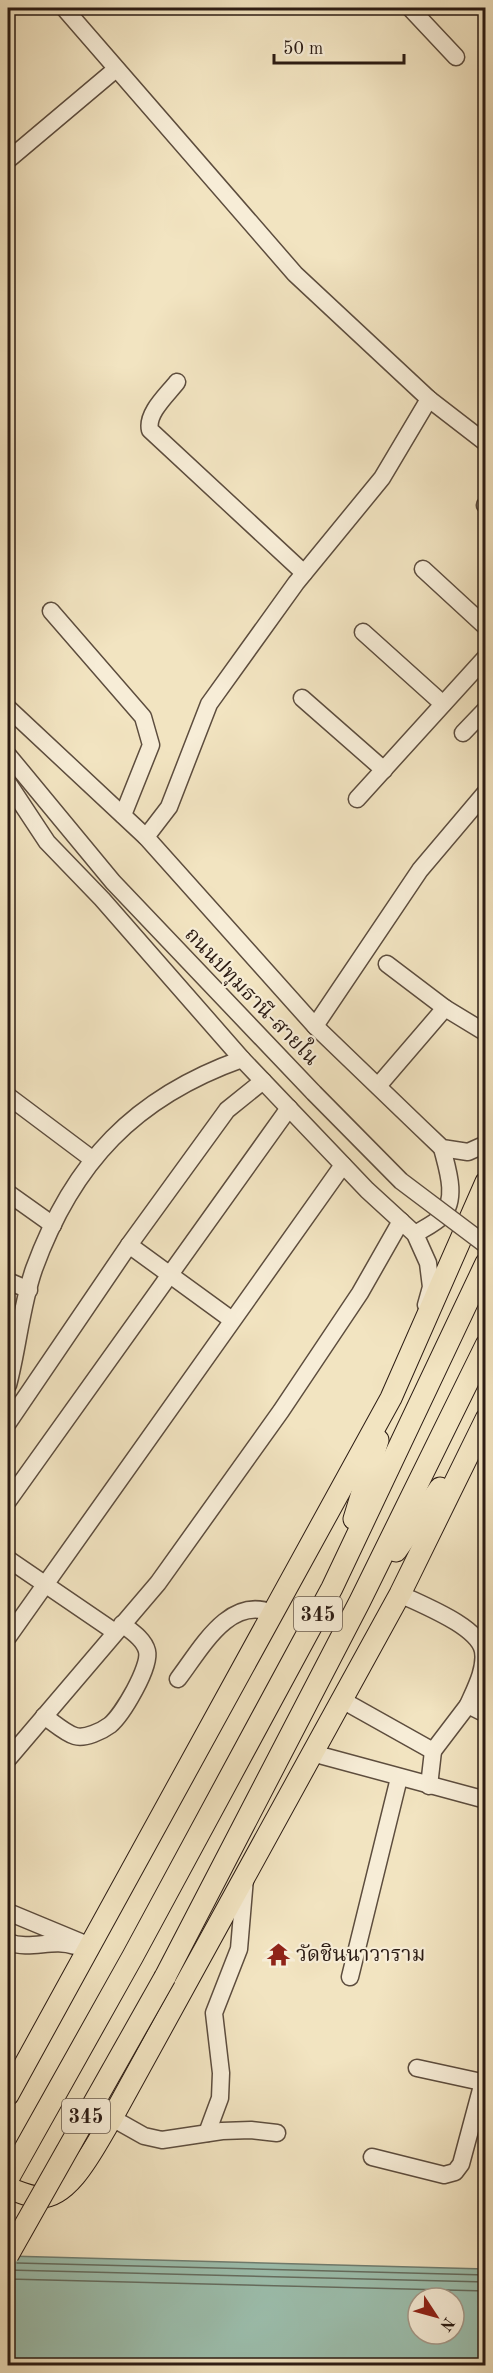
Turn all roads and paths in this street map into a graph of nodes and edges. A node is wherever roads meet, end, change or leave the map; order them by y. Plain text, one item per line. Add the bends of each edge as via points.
1 (64, 8) edge
2 (410, 8) edge
3 (456, 57) dead end
4 (116, 69) junction
5 (8, 160) edge
6 (177, 382) dead end
7 (429, 399) junction
8 (486, 443) edge
9 (423, 569) dead end
10 (304, 573) junction
11 (51, 611) dead end
12 (486, 627) edge
13 (363, 632) dead end
14 (483, 664) edge
15 (302, 698) dead end
16 (443, 704) junction
17 (8, 708) edge
18 (486, 710) edge
19 (464, 733) dead end
20 (8, 755) edge
21 (384, 770) junction
22 (8, 783) edge
23 (486, 792) edge
24 (357, 799) dead end
25 (123, 815) junction
26 (146, 837) junction
27 (387, 964) dead end
28 (446, 1008) junction
29 (315, 1026) junction
30 (486, 1033) edge
31 (242, 1059) junction
32 (263, 1081) junction
33 (378, 1086) junction
34 (8, 1095) edge
35 (289, 1108) junction
36 (486, 1144) edge
37 (442, 1148) junction
38 (92, 1159) junction
39 (343, 1165) junction
40 (486, 1182) edge
41 (8, 1193) edge
42 (401, 1221) junction
43 (54, 1225) junction
44 (415, 1234) junction
45 (129, 1245) junction
46 (486, 1245) edge
47 (486, 1263) edge
48 (168, 1274) junction
49 (8, 1281) edge
50 (29, 1290) junction
51 (232, 1320) junction
52 (419, 1335) junction
53 (486, 1345) edge
54 (11, 1354) edge
55 (8, 1385) edge
56 (391, 1398) junction
57 (486, 1419) edge
58 (8, 1424) edge
59 (476, 1439) junction
60 (8, 1501) edge
61 (8, 1559) edge
62 (45, 1584) junction
63 (332, 1588) junction
64 (400, 1594) junction
65 (360, 1601) junction
66 (272, 1613) junction
67 (119, 1628) junction
68 (8, 1637) edge
69 (484, 1651) edge
70 (178, 1679) dead end
71 (342, 1700) junction
72 (468, 1705) junction
73 (486, 1714) edge
74 (44, 1716) junction
75 (433, 1751) junction
76 (312, 1753) junction
77 (8, 1759) edge
78 (399, 1778) junction
79 (429, 1786) junction
80 (486, 1800) edge
81 (246, 1871) junction
82 (8, 1912) edge
83 (8, 1942) edge
84 (88, 1948) junction
85 (350, 1977) dead end
86 (417, 2068) dead end
87 (484, 2083) edge
88 (10, 2085) edge
89 (112, 2118) junction
90 (207, 2133) junction
91 (277, 2133) dead end
92 (372, 2157) dead end
93 (8, 2179) edge
94 (8, 2188) edge
95 (8, 2255) edge

1 - 4 street
2 - 3 street
4 - 5 street
4 - 7 street via 296,274
6 - 10 street via 148,423 150,430
7 - 8 street
7 - 10 street via 382,478
9 - 12 street
10 - 26 street via 209,704 170,807
11 - 25 street via 143,717 152,745
13 - 16 street
14 - 16 street
15 - 21 street
16 - 21 street
17 - 25 street, ถนนปทุมธานี-สายใน
18 - 19 street
20 - 46 street, ถนนปทุมธานี-สายใน, bridge via 112,882 314,1093 400,1181
21 - 24 street
22 - 31 street via 47,842
23 - 29 street via 420,870
25 - 26 street, ถนนปทุมธานี-สายใน
26 - 29 street, ถนนปทุมธานี-สายใน
27 - 28 street
28 - 30 street
28 - 33 street
29 - 33 street, ถนนปทุมธานี-สายใน
31 - 32 street
31 - 38 street via 168,1092 133,1117
32 - 35 street
32 - 45 street via 227,1110
33 - 37 street, ถนนปทุมธานี-สายใน
34 - 38 street
35 - 39 street
35 - 48 street
36 - 37 street via 468,1152
37 - 44 street via 450,1179 450,1201 442,1216
38 - 43 street
39 - 42 street
39 - 51 street
40 - 52 main road
41 - 43 street
42 - 44 street
42 - 67 street via 360,1293 281,1411 158,1583
43 - 50 street via 33,1270
44 - 52 street via 428,1263 430,1287
45 - 48 street
45 - 58 street
47 - 63 main road, 345
48 - 51 street
48 - 60 street
49 - 50 street
50 - 54 street
51 - 62 street
52 - 56 main road
53 - 65 main road, 345
54 - 55 street
56 - 63 main road
56 - 66 main road
57 - 59 main road
59 - 64 main road
59 - 65 main road
61 - 62 street
62 - 67 street
62 - 68 street
63 - 93 main road, 345
64 - 69 street via 464,1628 475,1636
64 - 71 main road
65 - 95 main road, 345, bridge via 165,1977
66 - 70 street via 257,1607 224,1622
66 - 84 main road
67 - 74 street
67 - 74 street via 140,1639 148,1652 147,1663 132,1696 110,1725 88,1736 76,1736
69 - 72 street via 481,1672
71 - 75 street
71 - 76 main road
72 - 73 street
72 - 75 street
74 - 77 street
75 - 79 street
76 - 78 street
76 - 81 main road
78 - 79 street
78 - 85 street
79 - 80 street
81 - 89 main road
81 - 90 street via 238,1949 214,2013 220,2098
82 - 84 street
83 - 84 street via 19,1947 58,1942
84 - 88 main road
86 - 87 street
87 - 92 street via 461,2164 455,2172 444,2175
89 - 90 street via 144,2136 162,2140
89 - 94 main road via 75,2177 57,2192 40,2197
90 - 91 street

